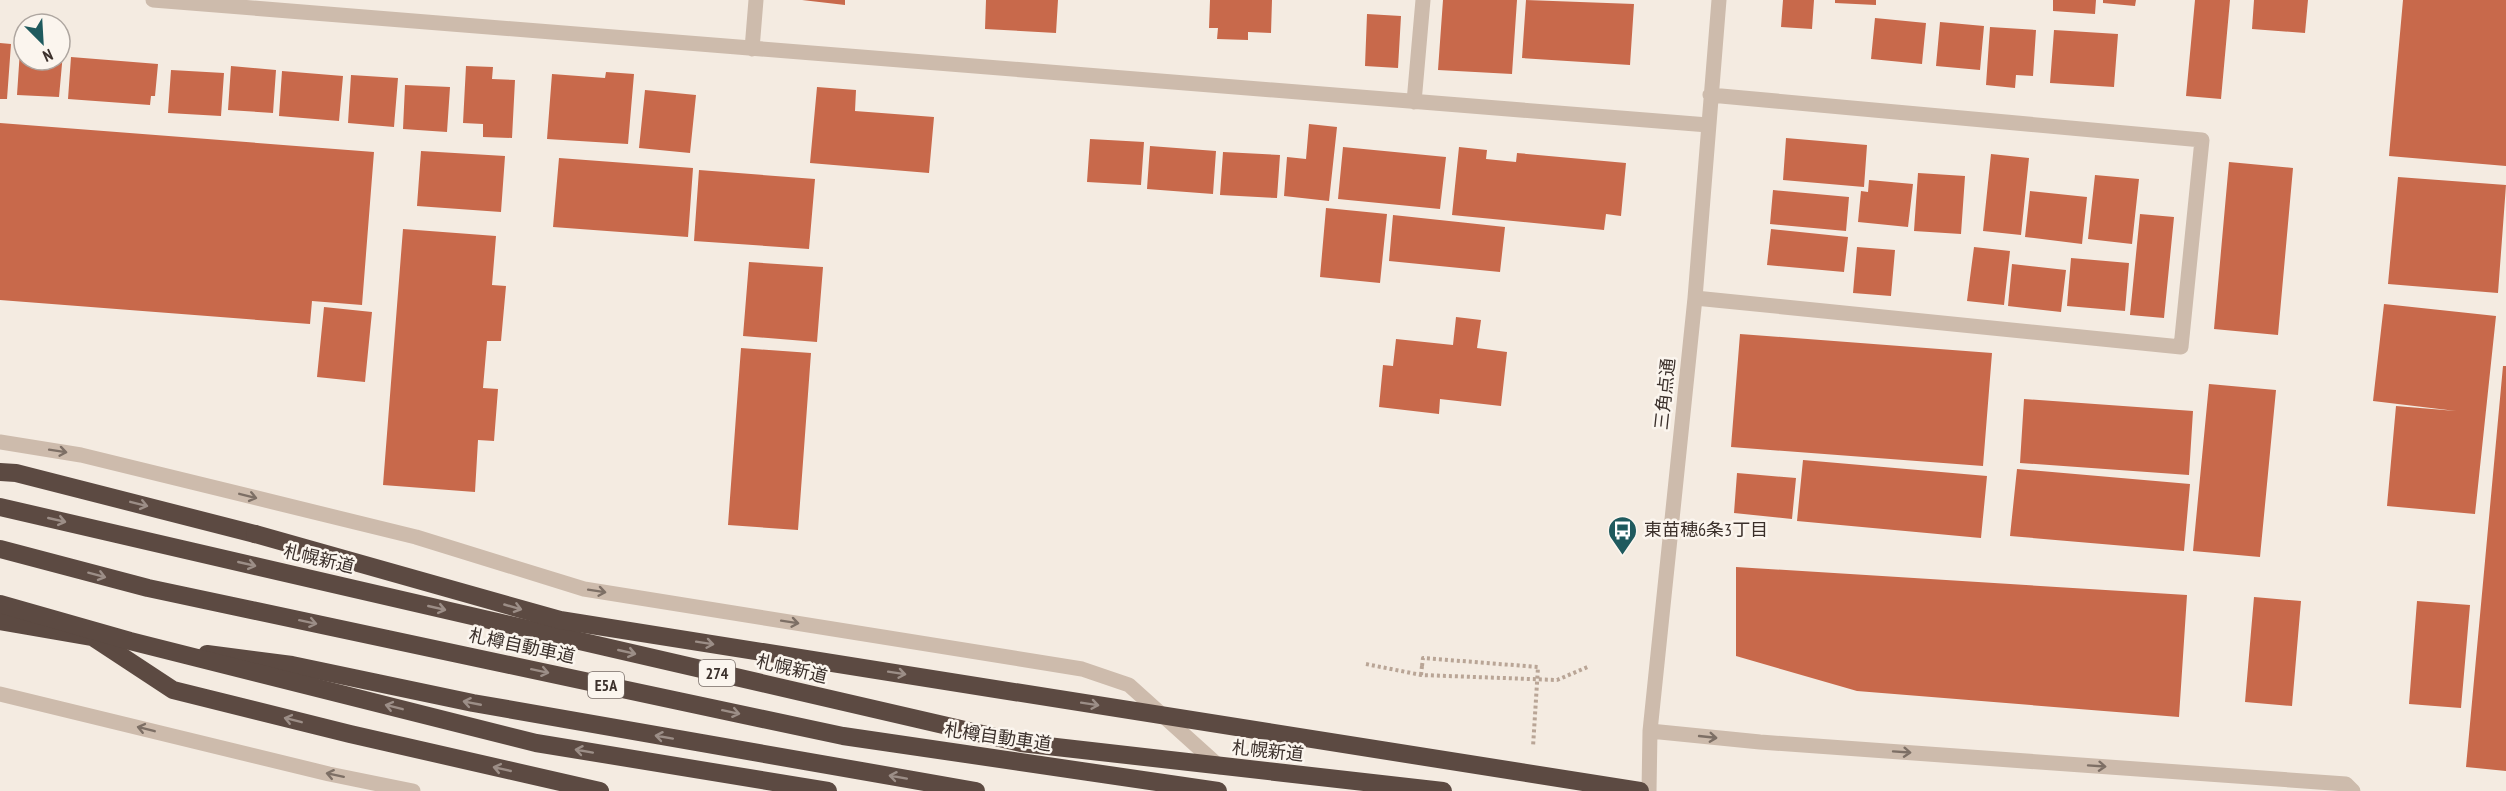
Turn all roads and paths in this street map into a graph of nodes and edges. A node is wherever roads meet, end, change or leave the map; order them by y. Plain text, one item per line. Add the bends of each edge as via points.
1 (153, 0) edge
2 (756, 0) edge
3 (1423, 0) edge
4 (1719, 0) edge
5 (207, 2) edge
6 (752, 49) junction
7 (1710, 95) junction
8 (1414, 102) junction
9 (1708, 125) junction
10 (1695, 298) junction
11 (0, 442) edge
12 (0, 472) edge
13 (0, 507) edge
14 (0, 549) edge
15 (0, 604) edge
16 (0, 621) edge
17 (94, 638) junction
18 (1366, 664) dead end
19 (1590, 666) dead end
20 (1421, 675) junction
21 (0, 694) edge
22 (1650, 731) junction
23 (1533, 757) dead end
24 (1220, 766) junction
25 (413, 791) edge
26 (600, 791) edge
27 (828, 791) edge
28 (976, 791) edge
29 (1218, 791) edge
30 (1443, 791) edge
31 (1640, 791) edge
32 (1649, 791) edge
33 (2353, 791) edge

1 - 5 street
2 - 6 street
3 - 8 street
4 - 7 street, 三角点通
5 - 6 street
6 - 8 street
7 - 9 street, 三角点通
7 - 10 street via 2202,140 2181,347
8 - 9 street
9 - 10 street, 三角点通
10 - 22 street, 三角点通
11 -> 24 street via 81,455 416,537 584,589 1082,669 1129,685
12 -> 31 highway, bridge via 16,472 255,534 560,620
13 -> 24 highway, 札幌新道 / 274 via 1021,743
14 -> 29 highway, 札樽自動車道 / E5A via 148,588 843,736
27 -> 15 highway, bridge via 536,743 130,641
16 - 17 highway
26 -> 17 highway via 173,690
28 -> 17 highway via 473,703 292,665
18 - 20 path
19 - 20 path via 1557,680
20 - 23 path, bridge via 1423,658 1538,667
25 -> 21 street
22 - 32 street, 三角点通
22 -> 33 street via 2346,784
24 - 30 highway, 札幌新道 / 274

